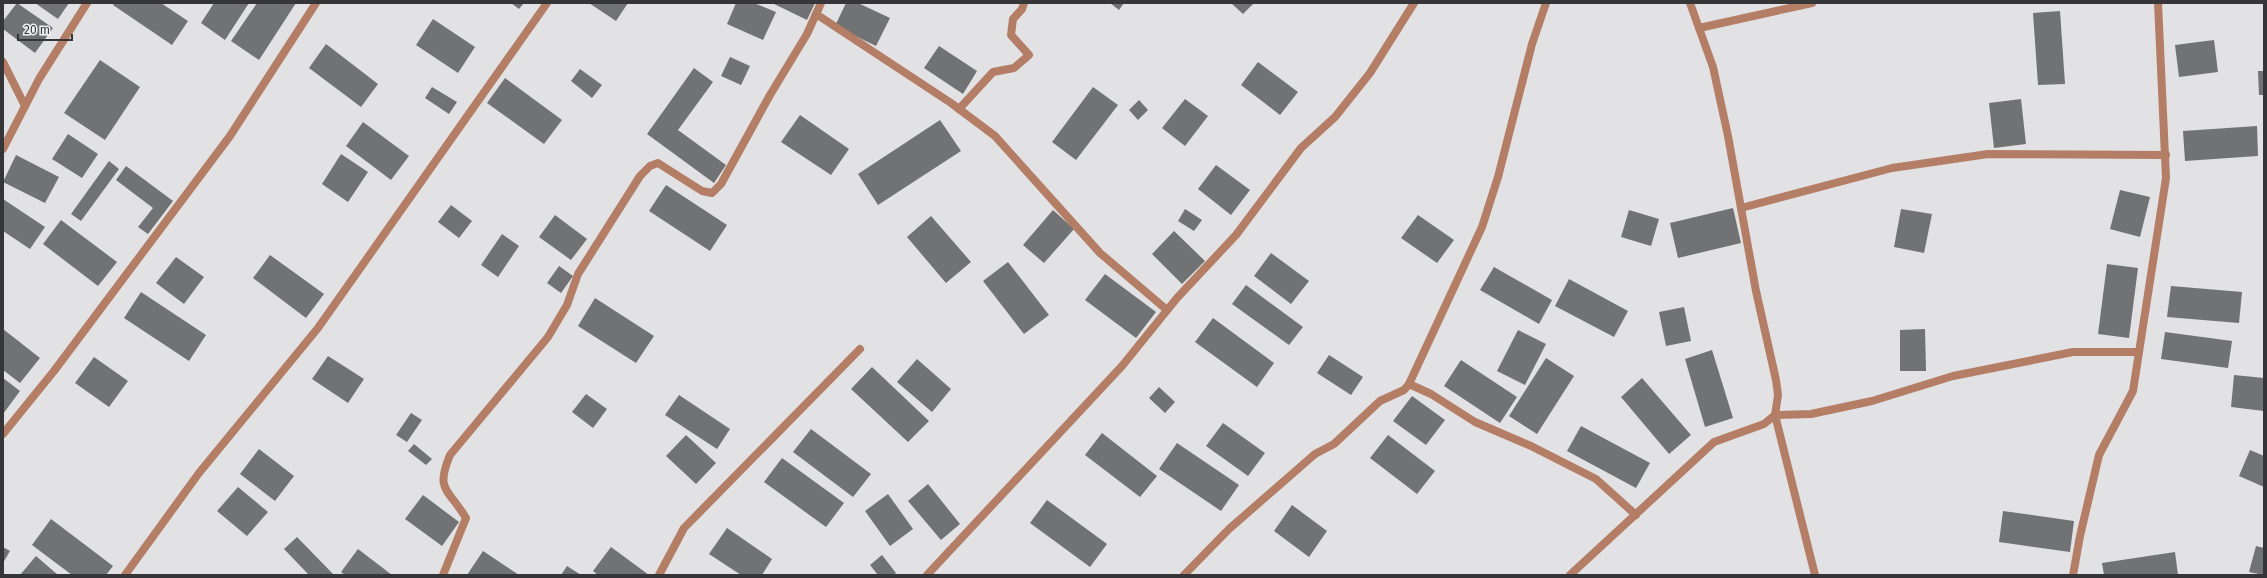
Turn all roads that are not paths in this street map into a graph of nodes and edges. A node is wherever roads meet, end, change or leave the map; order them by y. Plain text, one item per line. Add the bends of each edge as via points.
1 (87, 3) edge
2 (316, 3) edge
3 (547, 3) edge
4 (821, 3) edge
5 (1024, 3) edge
6 (1414, 3) edge
7 (1546, 3) edge
8 (1690, 3) edge
9 (1812, 3) edge
10 (2158, 3) edge
11 (816, 14) junction
12 (1699, 28) junction
13 (3, 62) edge
14 (25, 106) junction
15 (959, 109) junction
16 (3, 149) edge
17 (2166, 155) junction
18 (1741, 208) junction
19 (1167, 310) junction
20 (860, 349) dead end
21 (2139, 352) junction
22 (1409, 384) junction
23 (1775, 415) junction
24 (3, 434) edge
25 (1636, 515) junction
26 (125, 575) edge
27 (443, 575) edge
28 (659, 575) edge
29 (927, 575) edge
30 (1184, 575) edge
31 (1570, 575) edge
32 (1815, 575) edge
33 (2073, 575) edge

1 - 14 street via 39,78
2 - 24 street via 230,136 54,371
3 - 26 street via 318,328 198,473
4 - 11 street
5 - 15 street via 1013,19 1011,35 1029,55 1014,68 992,72
6 - 19 street via 1366,79 1335,117 1300,148 1236,235
7 - 22 street via 1532,44 1482,227
8 - 12 street
9 - 12 street
10 - 17 street
11 - 15 street
11 - 27 street via 721,184 712,193 702,191 658,163 650,166 640,176 578,274 567,305 548,337 450,455 442,475 445,489 466,518
12 - 18 street via 1713,67
13 - 14 street
14 - 16 street
15 - 19 street via 995,136 1100,253
17 - 18 street via 1988,154 1892,168
17 - 21 street via 2166,178
18 - 23 street via 1776,380 1778,395
19 - 29 street via 1122,366
20 - 28 street via 684,528
21 - 23 street via 2073,352 1953,376 1872,401 1811,414
21 - 33 street via 2133,391 2099,455
22 - 25 street via 1431,394 1475,422 1596,479
22 - 30 street via 1404,390 1380,401 1334,444 1315,454 1229,529
23 - 25 street via 1764,424 1714,442
23 - 32 street
25 - 31 street

